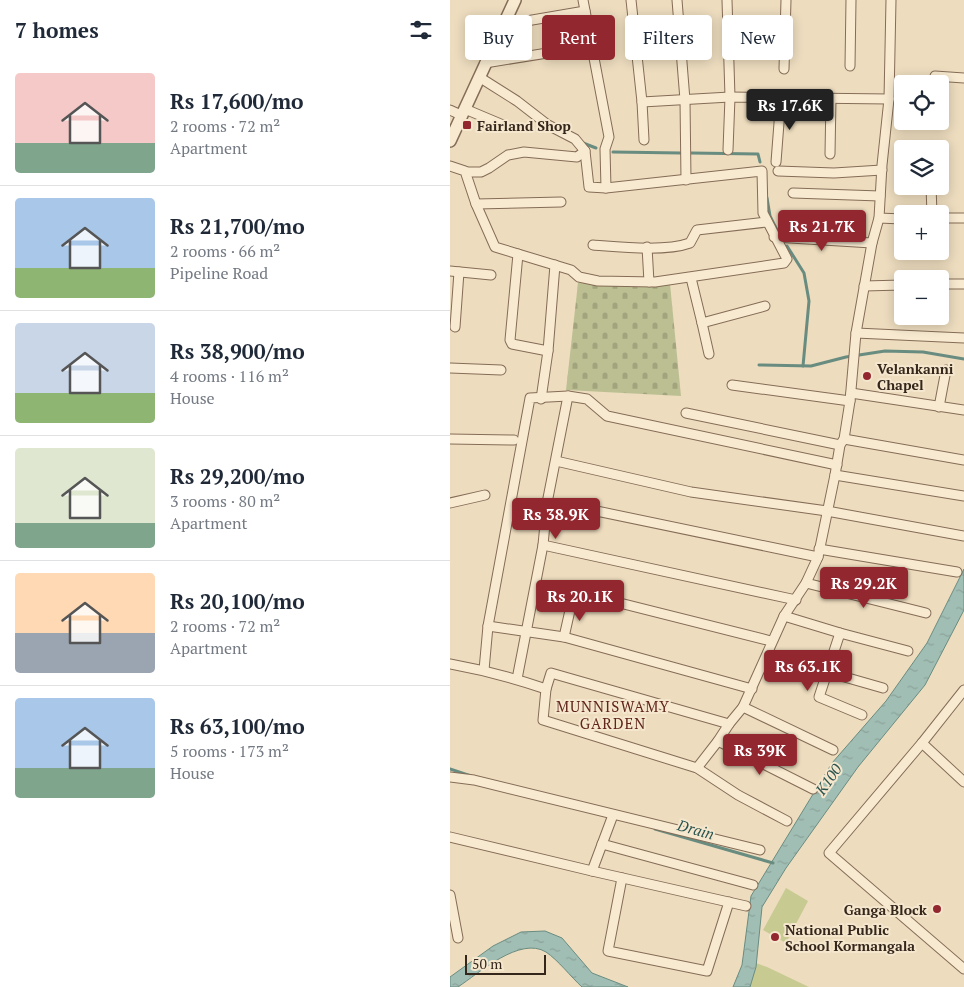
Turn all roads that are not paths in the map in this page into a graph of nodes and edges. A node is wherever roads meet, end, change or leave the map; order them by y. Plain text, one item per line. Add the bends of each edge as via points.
1 (515, 0) edge
2 (583, 0) edge
3 (631, 0) edge
4 (677, 0) edge
5 (727, 0) edge
6 (786, 0) edge
7 (851, 0) edge
8 (891, 0) edge
9 (585, 11) junction
10 (508, 15) edge
11 (586, 15) edge
12 (532, 20) edge
13 (542, 53) edge
14 (595, 60) edge
15 (485, 62) joint
16 (850, 66) dead end
17 (784, 69) dead end
18 (479, 77) junction
19 (949, 77) edge
20 (964, 78) edge
21 (730, 97) junction
22 (781, 97) junction
23 (831, 98) junction
24 (889, 99) junction
25 (685, 100) junction
26 (642, 102) junction
27 (459, 111) edge
28 (503, 125) dead end
29 (644, 140) dead end
30 (450, 141) edge
31 (728, 150) dead end
32 (585, 151) junction
33 (830, 154) dead end
34 (450, 166) edge
35 (771, 169) junction
36 (882, 170) junction
37 (466, 172) junction
38 (686, 180) junction
39 (606, 188) junction
40 (793, 193) dead end
41 (880, 196) junction
42 (560, 202) dead end
43 (476, 204) junction
44 (878, 218) junction
45 (949, 218) edge
46 (964, 218) edge
47 (894, 219) edge
48 (767, 222) junction
49 (774, 237) junction
50 (872, 243) junction
51 (593, 245) dead end
52 (647, 247) junction
53 (518, 254) junction
54 (555, 265) junction
55 (455, 272) edge
56 (491, 275) dead end
57 (692, 278) junction
58 (649, 282) junction
59 (949, 284) edge
60 (964, 284) edge
61 (894, 285) edge
62 (864, 286) junction
63 (765, 306) dead end
64 (702, 323) junction
65 (455, 327) dead end
66 (856, 333) junction
67 (964, 338) edge
68 (548, 351) junction
69 (709, 354) dead end
70 (450, 368) edge
71 (501, 370) dead end
72 (946, 370) dead end
73 (732, 385) dead end
74 (568, 396) junction
75 (850, 397) junction
76 (541, 398) junction
77 (939, 407) junction
78 (964, 410) edge
79 (686, 413) dead end
80 (450, 439) edge
81 (514, 440) dead end
82 (842, 442) junction
83 (964, 460) edge
84 (556, 461) junction
85 (836, 470) junction
86 (486, 495) dead end
87 (964, 496) edge
88 (450, 503) edge
89 (563, 504) dead end
90 (827, 511) junction
91 (964, 536) edge
92 (543, 545) junction
93 (819, 553) junction
94 (957, 572) dead end
95 (806, 583) junction
96 (796, 600) junction
97 (926, 613) dead end
98 (784, 616) junction
99 (488, 626) junction
100 (527, 632) junction
101 (840, 633) junction
102 (564, 637) junction
103 (771, 641) junction
104 (908, 651) dead end
105 (450, 664) edge
106 (484, 670) junction
107 (827, 672) junction
108 (517, 679) junction
109 (883, 688) dead end
110 (546, 689) junction
111 (752, 689) junction
112 (964, 690) edge
113 (743, 707) junction
114 (862, 716) dead end
115 (728, 724) junction
116 (718, 741) junction
117 (922, 743) junction
118 (833, 750) dead end
119 (697, 768) junction
120 (450, 777) edge
121 (964, 782) edge
122 (812, 789) dead end
123 (613, 815) junction
124 (787, 821) dead end
125 (450, 837) edge
126 (602, 844) junction
127 (760, 850) dead end
128 (592, 871) junction
129 (622, 878) junction
130 (753, 885) dead end
131 (450, 895) edge
132 (729, 902) junction
133 (746, 906) dead end
134 (458, 938) dead end
135 (964, 969) edge

1 - 10 street
2 - 9 street
3 - 26 street
4 - 25 street
5 - 21 street
6 - 17 street
7 - 16 street
8 - 24 street
9 - 11 street
9 - 12 street
13 - 15 street
14 - 39 street via 609,137 605,149
15 - 18 street
18 - 27 street
18 - 32 street via 548,125 575,139
19 - 20 street
21 - 22 street
21 - 25 street
21 - 31 street
22 - 23 street
22 - 35 street
23 - 24 street
23 - 33 street
24 - 36 street
25 - 26 street
25 - 38 street
26 - 29 street
27 - 28 street
27 - 30 street via 459,124
32 - 37 street via 577,157 524,152 508,155 481,172
32 - 39 street via 588,186
34 - 37 street
35 - 36 street via 834,173
35 - 38 street
35 - 48 street via 763,213
36 - 41 street
37 - 43 street
38 - 39 street
40 - 41 street
41 - 44 street
42 - 43 street
43 - 53 street via 495,247
44 - 47 street
44 - 50 street
45 - 46 street
48 - 49 street
48 - 52 street via 697,230 690,243
49 - 50 street
49 - 57 street via 786,260 784,263
50 - 62 street
51 - 52 street
52 - 58 street
53 - 54 street
53 - 68 street via 510,342
54 - 58 street via 571,270 579,277 598,281
54 - 68 street
55 - 56 street
55 - 65 street
57 - 58 street
57 - 64 street
59 - 60 street
61 - 62 street
62 - 66 street
63 - 64 street
64 - 69 street
66 - 67 street
66 - 75 street
68 - 76 street
70 - 71 street
72 - 77 street
73 - 75 street
74 - 76 street
74 - 84 street
74 - 85 street via 587,399 607,416
75 - 77 street
75 - 82 street
76 - 99 street via 530,398
77 - 78 street
79 - 82 street
80 - 81 street
82 - 83 street
82 - 85 street
84 - 90 street via 691,492
84 - 92 street
85 - 87 street
85 - 90 street
86 - 88 street
89 - 93 street
90 - 91 street
90 - 93 street
92 - 96 street
92 - 100 street
93 - 94 street
93 - 95 street
95 - 96 street
95 - 97 street
96 - 98 street
98 - 101 street
98 - 103 street
99 - 100 street
99 - 106 street
100 - 102 street
100 - 108 street
101 - 104 street
101 - 107 street
102 - 103 street via 572,597 580,593
102 - 111 street
103 - 111 street
105 - 106 street
106 - 108 street
107 - 109 street
107 - 114 street via 819,697
108 - 110 street
110 - 115 street via 552,673
110 - 119 street via 543,720
111 - 113 street
112 - 117 street
113 - 115 street
113 - 118 street
115 - 116 street
116 - 119 street
116 - 122 street
117 - 121 street
117 - 135 street via 829,853
119 - 124 street
120 - 123 street via 474,780
123 - 126 street
123 - 127 street
125 - 128 street
126 - 128 street
126 - 130 street
128 - 129 street
129 - 132 street
129 - 132 street via 608,951 707,971
131 - 134 street
132 - 133 street

